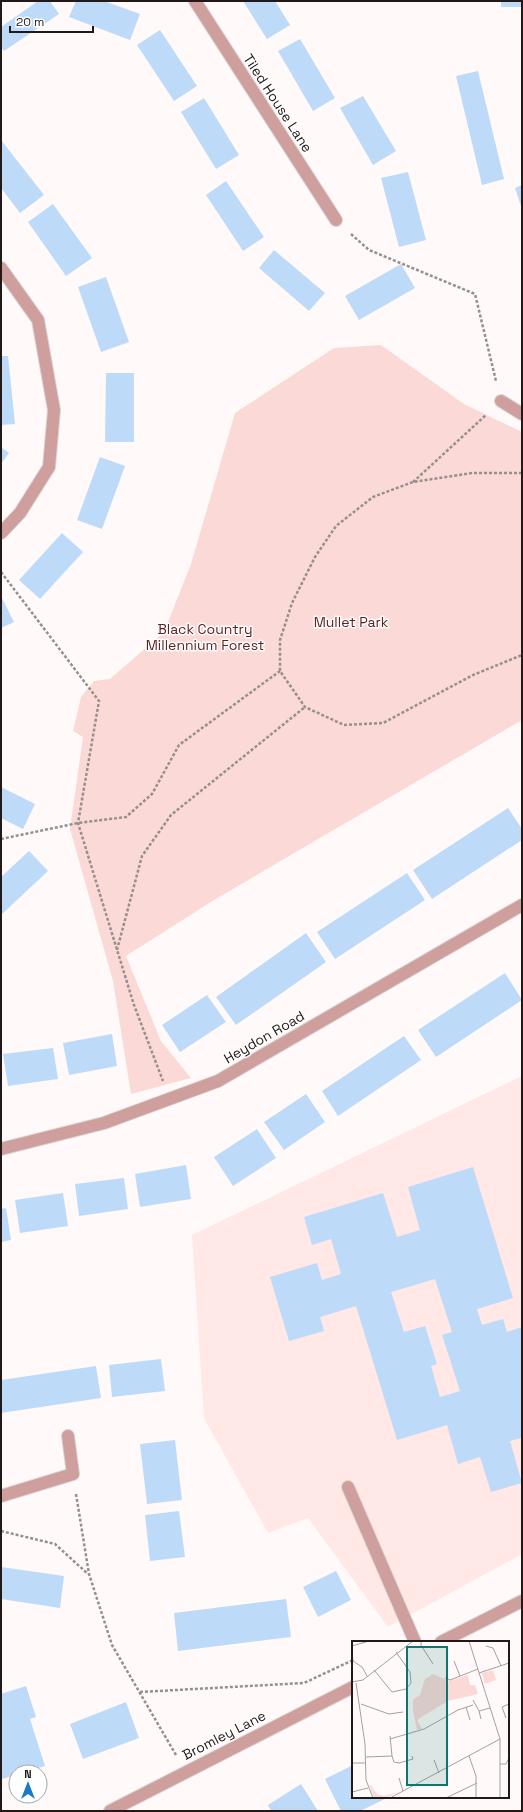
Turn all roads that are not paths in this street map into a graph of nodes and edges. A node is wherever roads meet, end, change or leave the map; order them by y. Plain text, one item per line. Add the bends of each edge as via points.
1 (195, 1) edge
2 (336, 220) road end
3 (1, 268) edge
4 (501, 401) road end
5 (522, 414) edge
6 (1, 533) edge
7 (522, 904) edge
8 (1, 1149) edge
9 (68, 1436) dead end
10 (348, 1488) dead end
11 (1, 1496) edge
12 (522, 1600) edge
13 (415, 1641) edge
14 (443, 1641) edge
15 (352, 1688) edge
16 (110, 1811) edge

1 - 2 street, Tiled House Lane
3 - 6 street via 38,320 54,410 49,467 20,513
4 - 5 street
7 - 8 street, Heydon Road via 218,1081 104,1123
9 - 11 street via 73,1474
10 - 13 street
12 - 14 street
15 - 16 street, Bromley Lane

